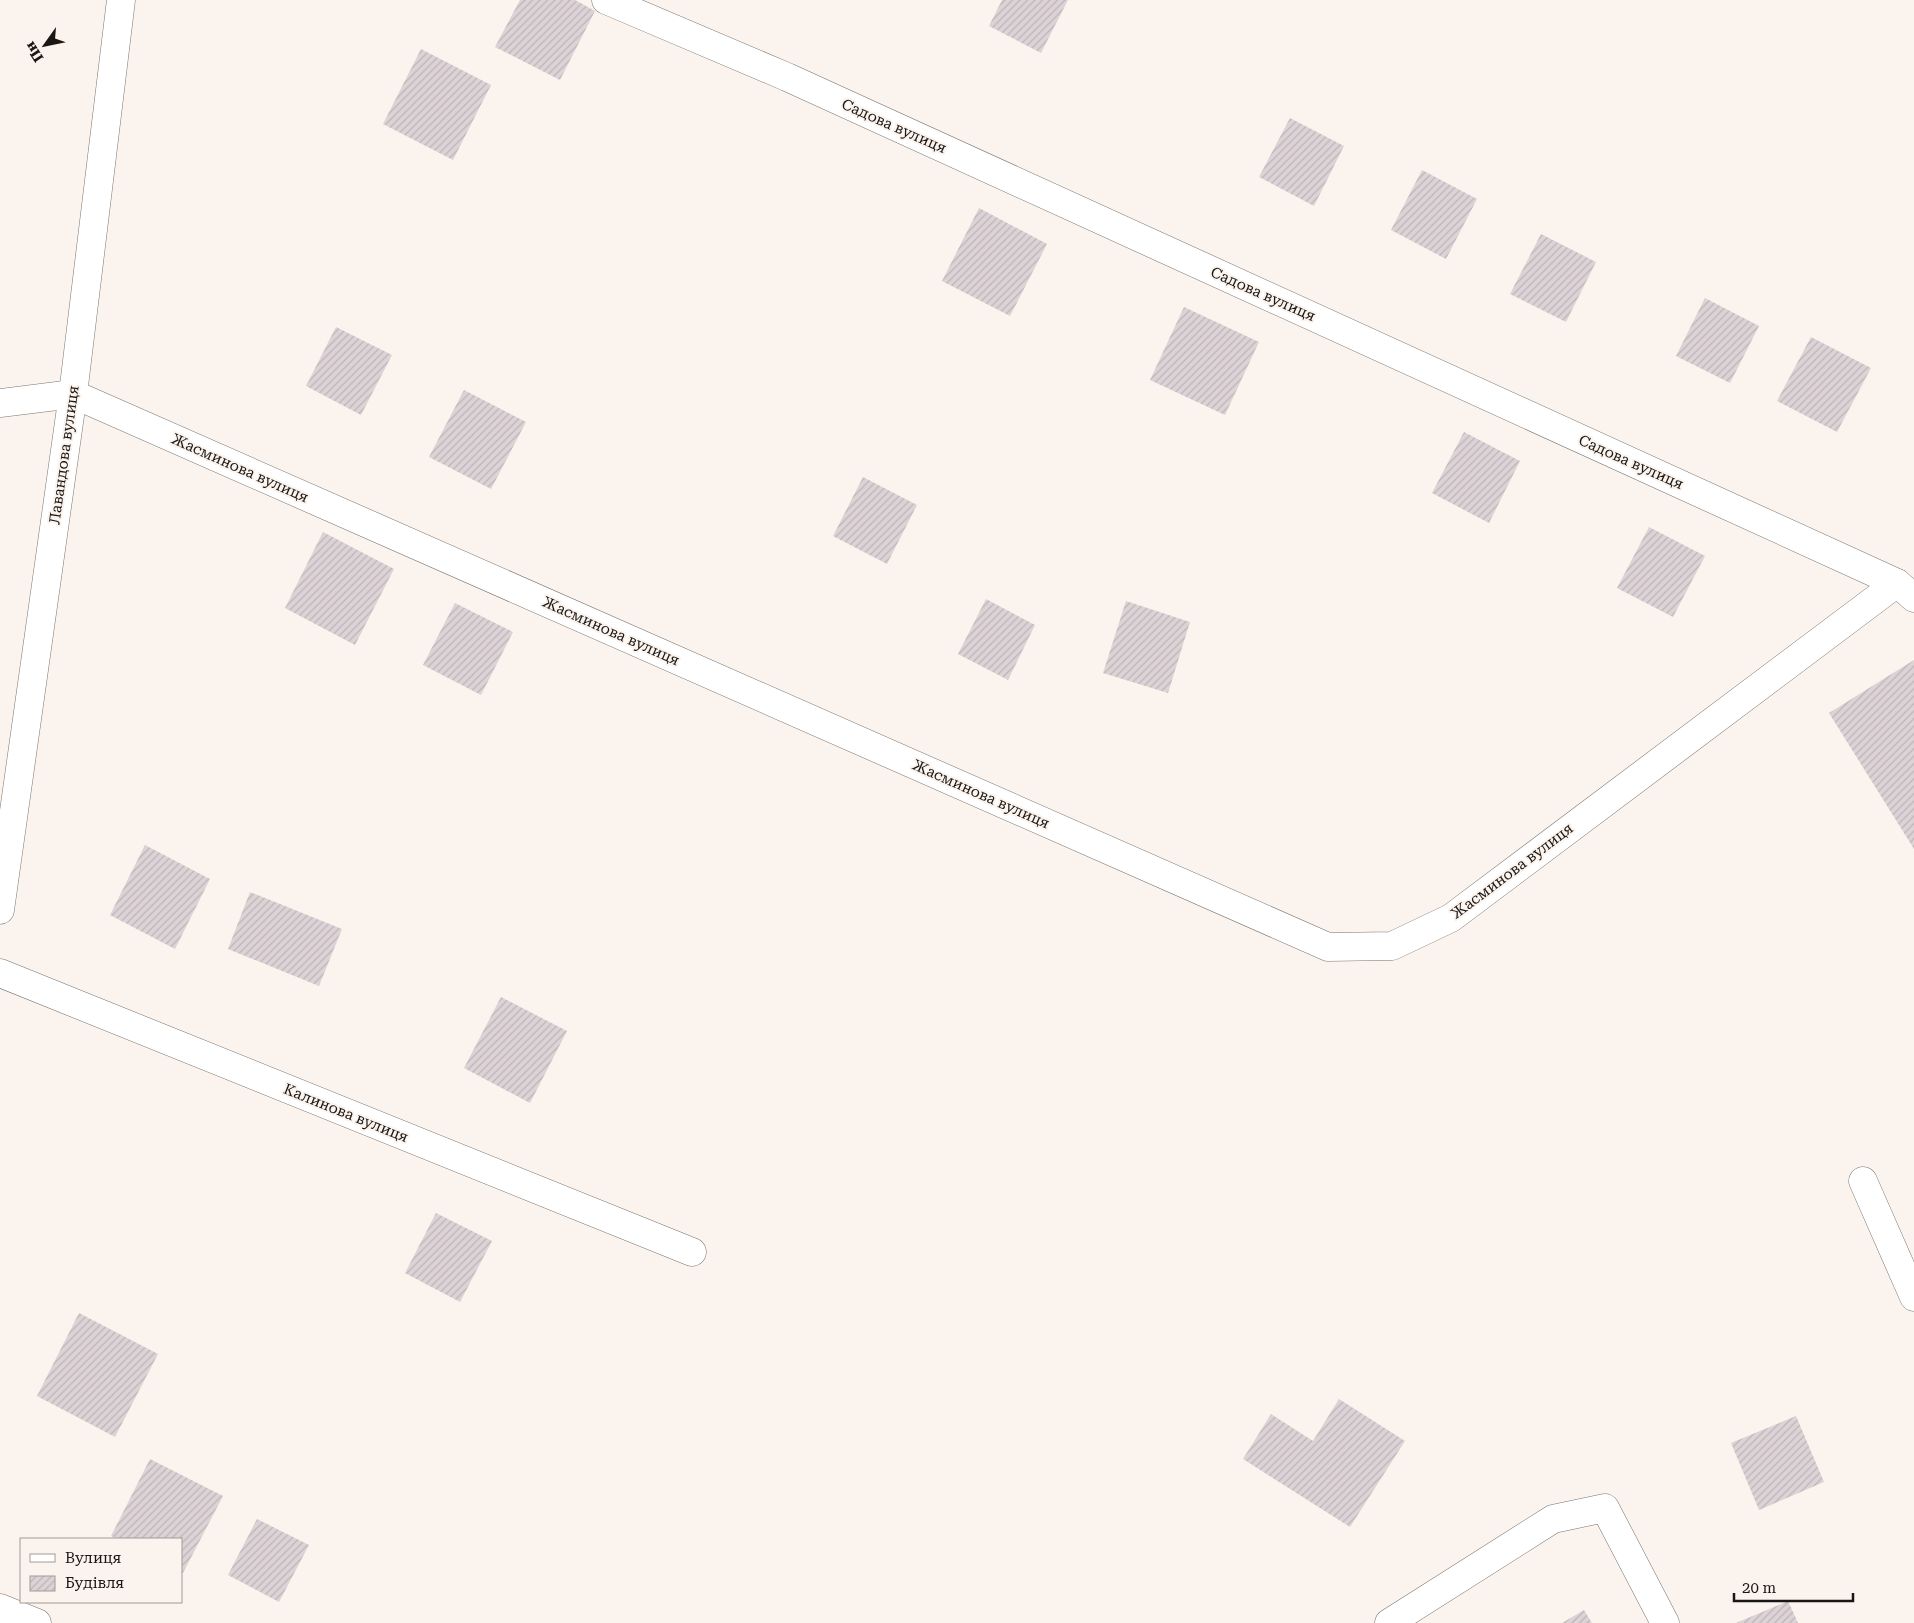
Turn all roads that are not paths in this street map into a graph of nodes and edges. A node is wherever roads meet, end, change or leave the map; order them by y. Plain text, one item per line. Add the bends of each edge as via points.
1 (121, 0) edge
2 (606, 0) edge
3 (73, 394) junction
4 (0, 403) edge
5 (1905, 590) edge
6 (0, 910) edge
7 (0, 974) edge
8 (1863, 1181) dead end
9 (692, 1252) dead end
10 (1914, 1297) edge
11 (0, 1608) edge
12 (37, 1623) edge
13 (1389, 1623) edge
14 (1665, 1623) edge

1 - 3 street, Лавандова вулиця
2 - 5 street, Садова вулиця via 787,77
3 - 4 street
3 - 5 street, Жасминова вулиця via 1328,946 1392,946 1451,918
3 - 6 street, Лавандова вулиця
7 - 9 street, Калинова вулиця
8 - 10 street
11 - 12 street
13 - 14 street via 1553,1519 1605,1508

